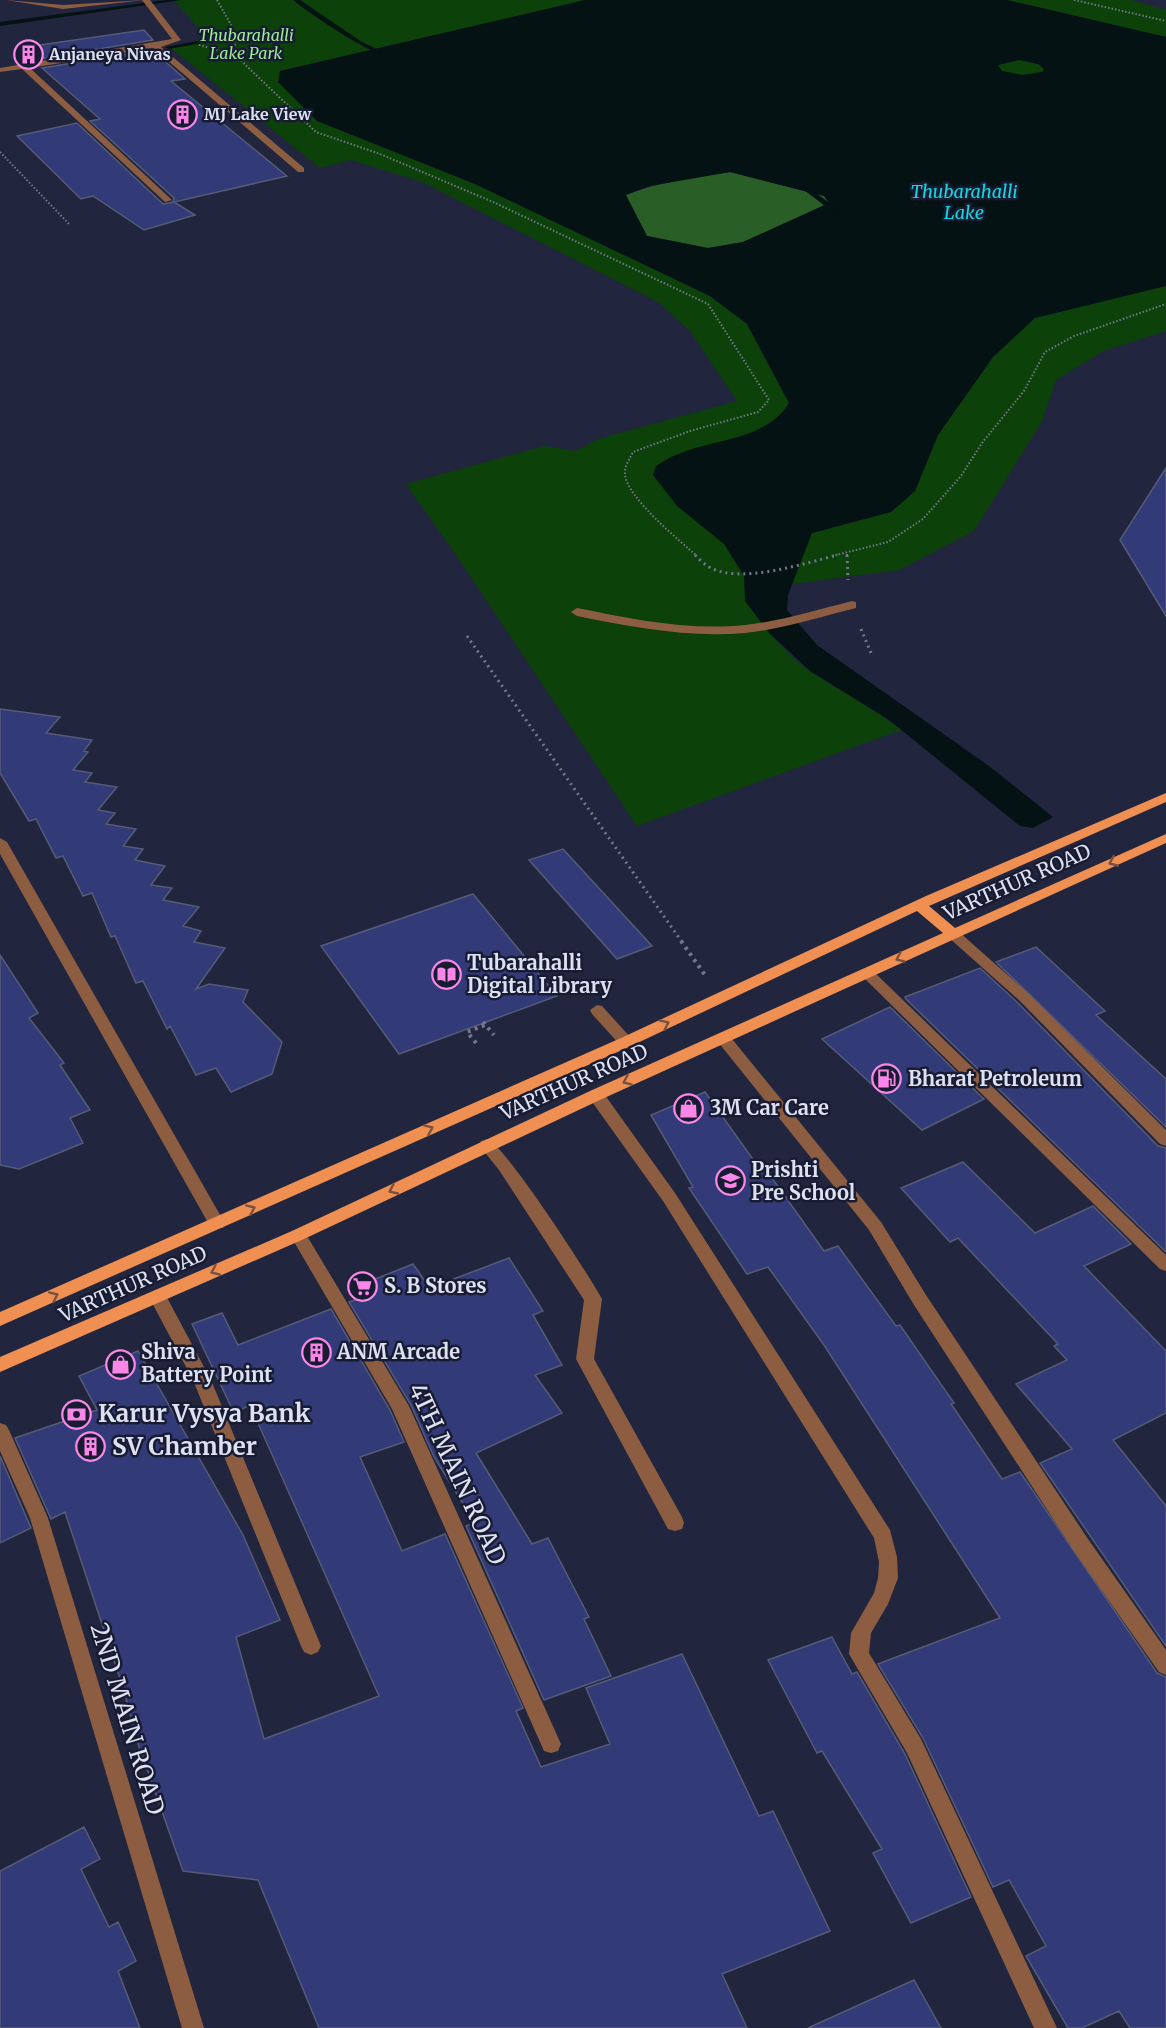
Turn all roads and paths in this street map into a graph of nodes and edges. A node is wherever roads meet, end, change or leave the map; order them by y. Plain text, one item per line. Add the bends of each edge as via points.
1 (10, 0) edge
2 (145, 0) edge
3 (217, 0) edge
4 (1074, 0) edge
5 (1166, 21) edge
6 (193, 44) dead end
7 (155, 46) junction
8 (236, 55) junction
9 (25, 66) junction
10 (0, 70) edge
11 (0, 152) edge
12 (301, 170) dead end
13 (168, 200) dead end
14 (70, 225) dead end
15 (1166, 304) edge
16 (852, 605) dead end
17 (577, 612) dead end
18 (467, 636) dead end
19 (1166, 797) edge
20 (1166, 838) edge
21 (0, 842) edge
22 (919, 905) junction
23 (953, 934) junction
24 (867, 973) junction
25 (720, 998) junction
26 (597, 1010) dead end
27 (494, 1035) dead end
28 (723, 1038) junction
29 (477, 1042) dead end
30 (626, 1042) junction
31 (596, 1095) junction
32 (1166, 1140) edge
33 (487, 1145) junction
34 (216, 1224) junction
35 (298, 1234) junction
36 (1166, 1265) edge
37 (158, 1297) junction
38 (0, 1319) edge
39 (0, 1365) edge
40 (0, 1430) edge
41 (675, 1523) dead end
42 (311, 1646) dead end
43 (1166, 1666) edge
44 (551, 1744) dead end
45 (193, 2028) edge
46 (1046, 2028) edge

1 - 2 street via 63,7
2 - 7 street via 177,40
3 - 8 path via 235,32
4 - 5 path
6 - 8 path
7 - 9 street
7 - 12 street
8 - 15 path via 316,132 380,154 493,202 708,304 769,400 758,412 633,452 624,472 654,519 710,568 740,574 782,569 888,543 923,519 961,476 982,442 1024,391 1045,352 1074,336
9 - 10 street
9 - 13 street
11 - 14 path
16 - 17 street via 730,630 655,628
18 - 25 path
19 - 22 main road, VARTHUR ROAD
20 -> 23 main road, VARTHUR ROAD
21 - 34 street
22 - 23 main road
22 - 25 main road, VARTHUR ROAD
23 -> 24 main road, VARTHUR ROAD
23 - 32 street via 1025,998
24 - 28 main road, VARTHUR ROAD
24 - 36 street
30 -> 25 main road, VARTHUR ROAD
26 - 30 street
27 - 29 path via 484,1024 467,1032
28 -> 31 main road, VARTHUR ROAD
28 - 43 street via 875,1226 1068,1525
34 -> 30 main road, VARTHUR ROAD
31 - 33 main road, VARTHUR ROAD
31 - 46 street via 669,1197 883,1536 888,1578 877,1608 857,1640 859,1654 914,1746
33 -> 35 main road, VARTHUR ROAD
33 - 41 street via 593,1299 585,1359
38 -> 34 main road, VARTHUR ROAD
35 -> 37 main road, VARTHUR ROAD
35 - 44 street, 4TH MAIN ROAD via 400,1406
37 - 39 main road, VARTHUR ROAD
37 - 42 street via 202,1380
40 - 45 street, 2ND MAIN ROAD via 39,1518

